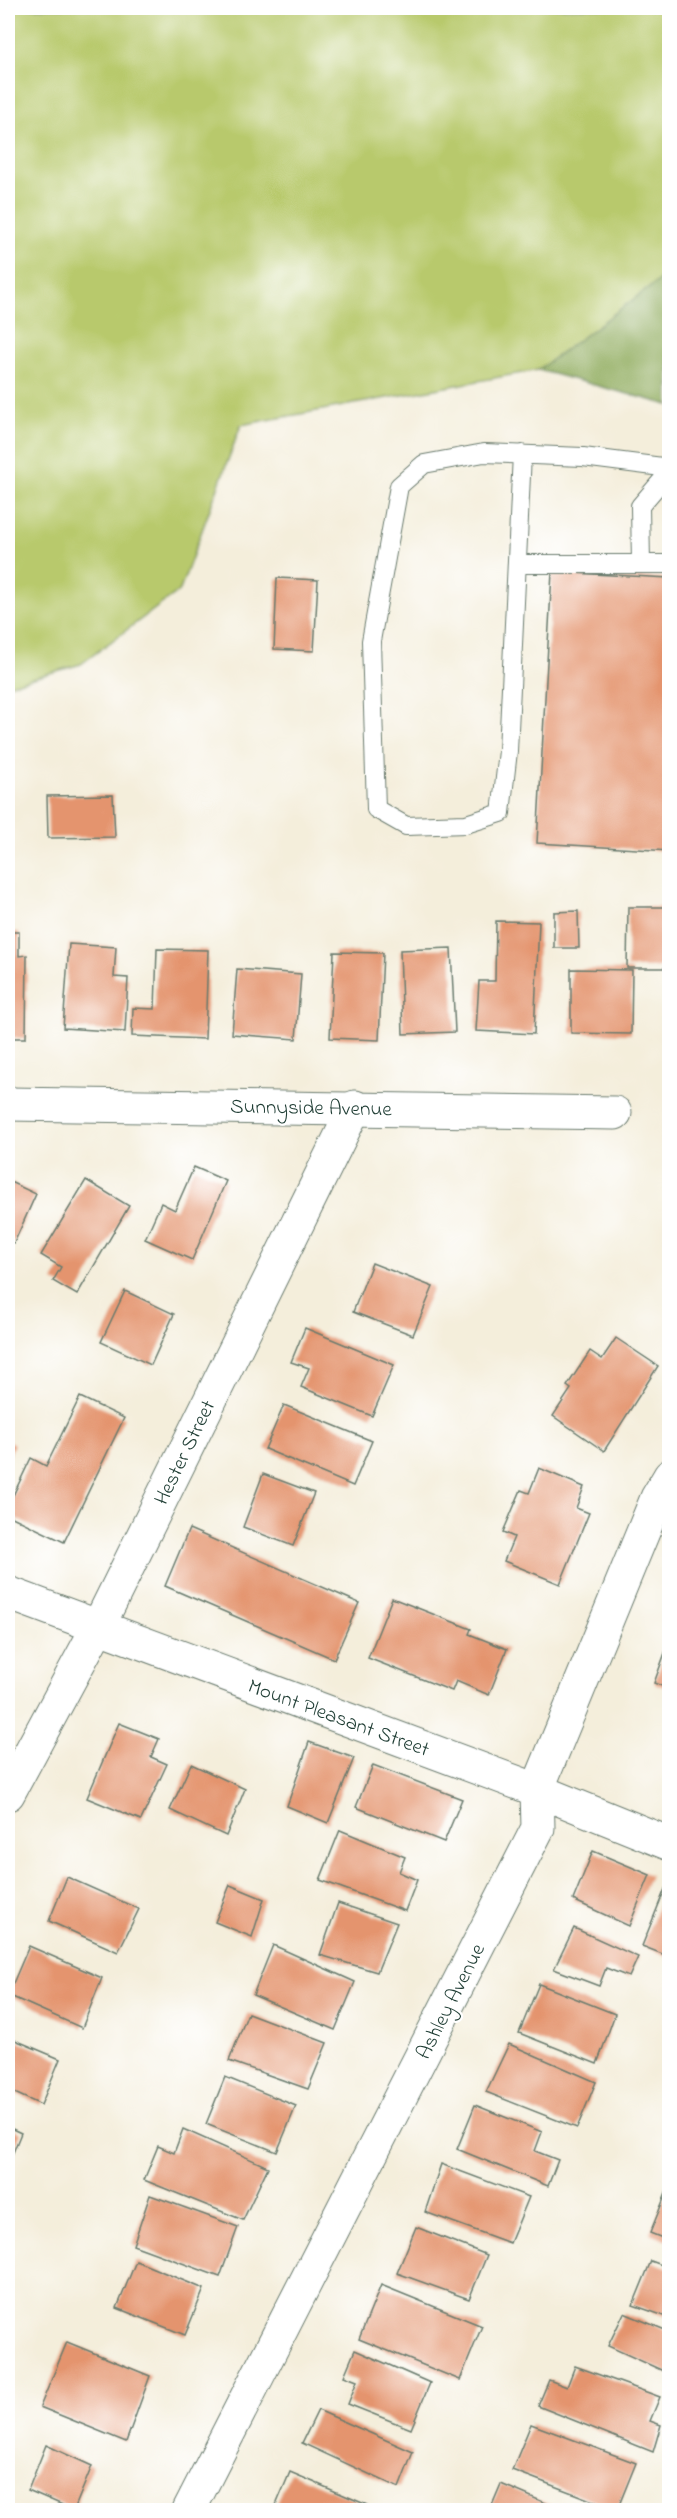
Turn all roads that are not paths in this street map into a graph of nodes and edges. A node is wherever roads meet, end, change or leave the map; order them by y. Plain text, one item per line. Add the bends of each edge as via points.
1 (522, 454) junction
2 (669, 469) edge
3 (517, 564) junction
4 (641, 564) junction
5 (669, 564) edge
6 (8, 1104) edge
7 (355, 1107) junction
8 (615, 1113) dead end
9 (669, 1476) edge
10 (8, 1593) edge
11 (98, 1627) junction
12 (537, 1790) junction
13 (8, 1794) edge
14 (669, 1844) edge
15 (189, 2511) edge

1 - 2 lane via 583,457
1 - 3 lane
1 - 3 lane via 484,453 424,464 399,486 371,641 376,809 406,826 466,824 501,813
2 - 4 lane via 640,506
3 - 4 lane
4 - 5 lane
6 - 7 street, Sunnyside Avenue
7 - 8 street, Sunnyside Avenue
7 - 11 street, Hester Street
9 - 12 street, Ashley Avenue
10 - 11 street, Mount Pleasant Street
11 - 12 street, Mount Pleasant Street
11 - 13 street, Hester Street
12 - 14 street, Mount Pleasant Street
12 - 15 street, Ashley Avenue via 538,1828

